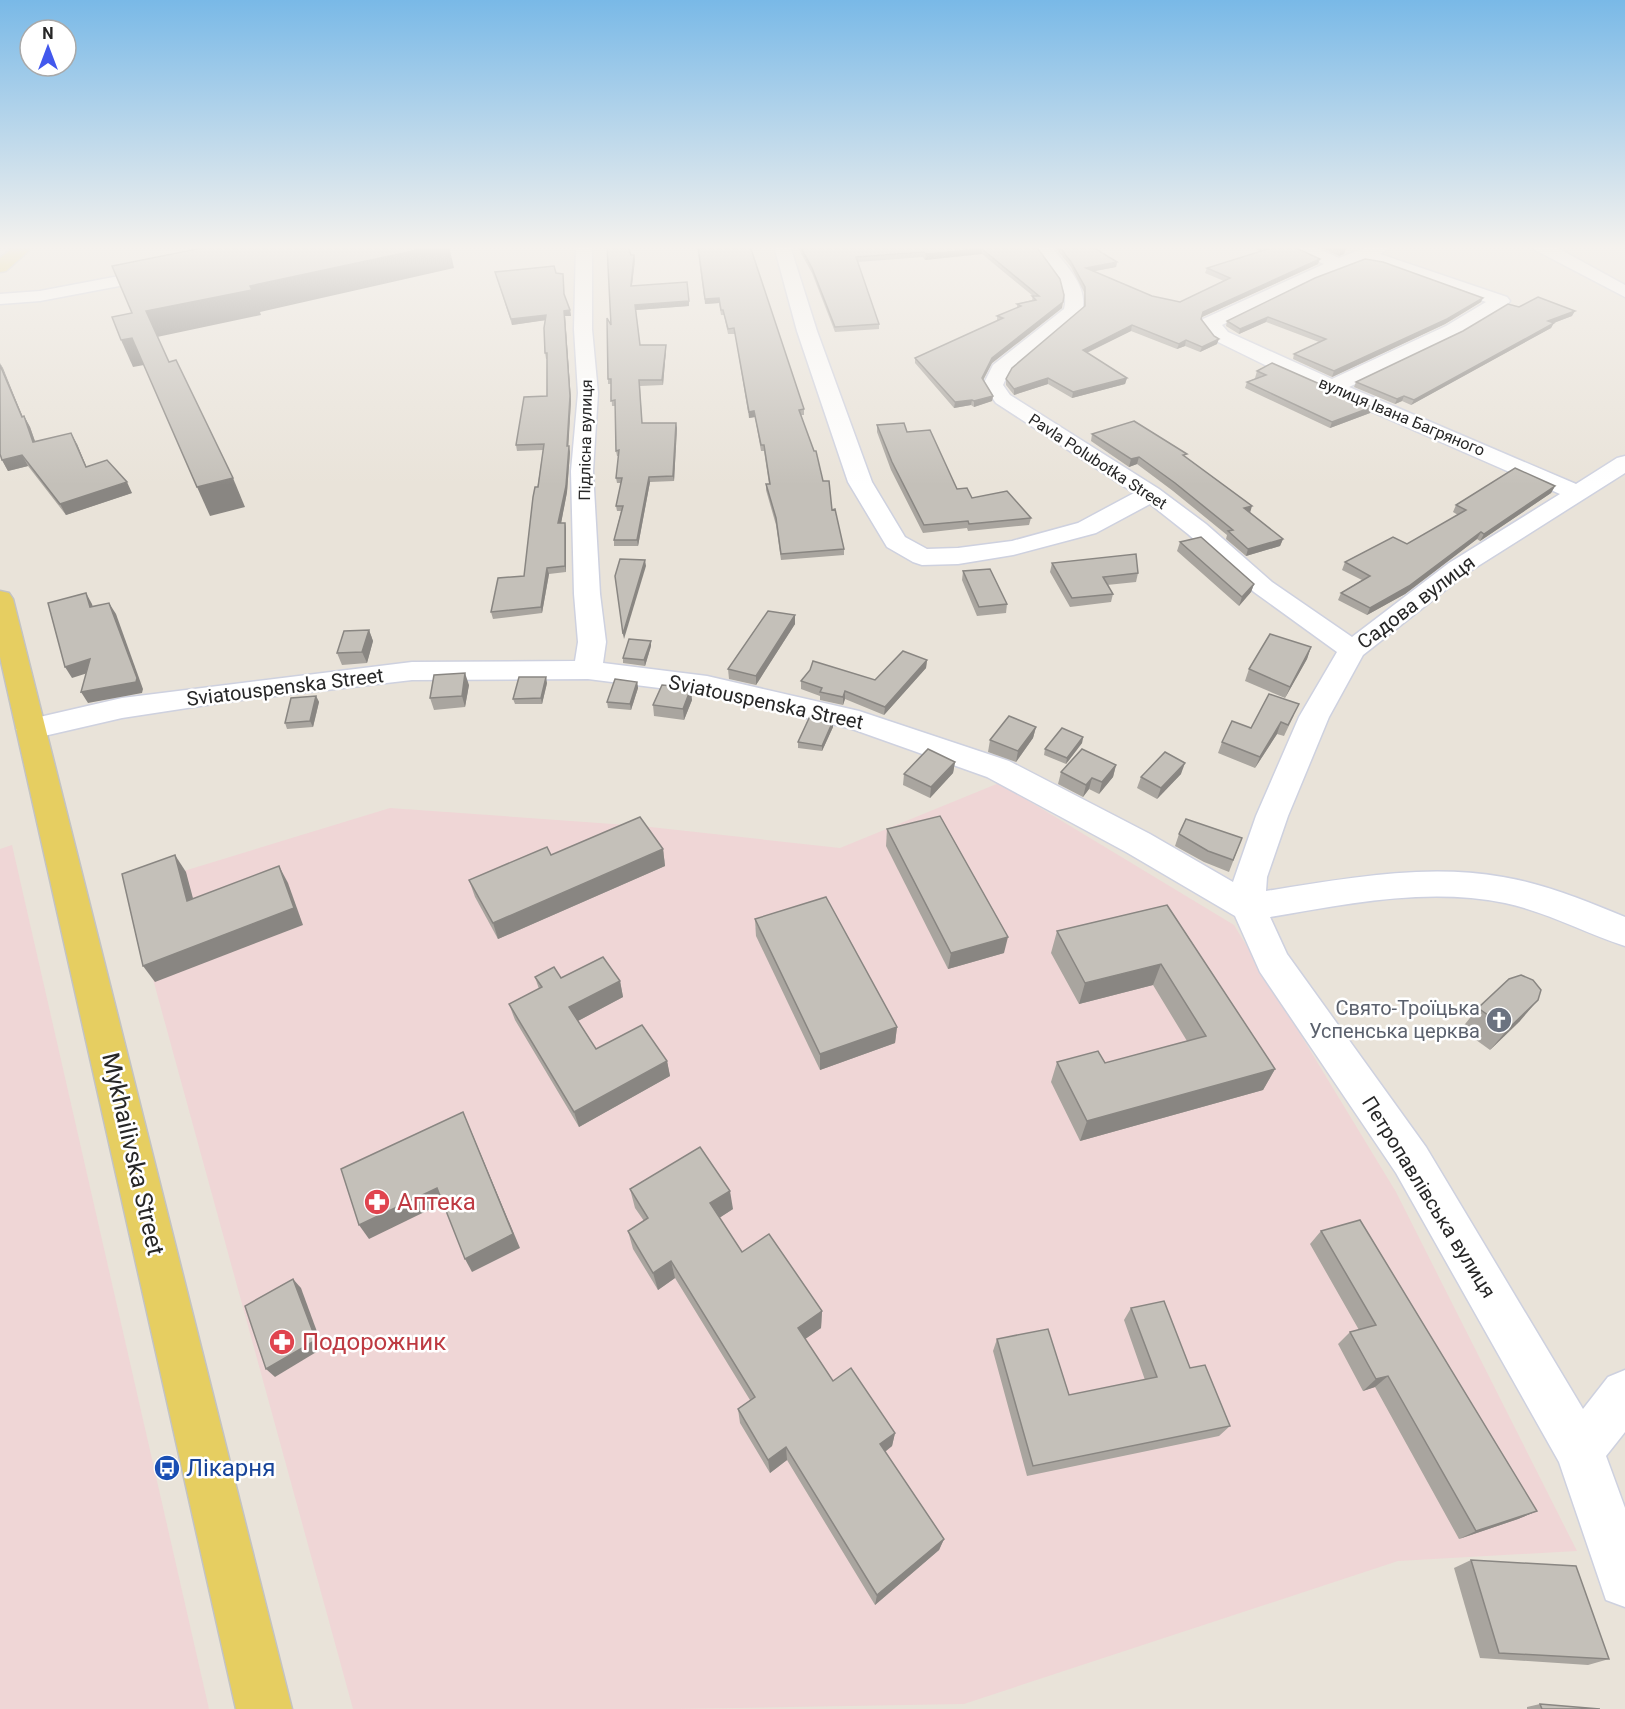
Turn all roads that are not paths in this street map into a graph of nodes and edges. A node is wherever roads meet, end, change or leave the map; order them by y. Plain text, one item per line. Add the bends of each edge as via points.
1 (583, 326) edge
2 (805, 326) edge
3 (1054, 326) edge
4 (1212, 326) edge
5 (1460, 326) edge
6 (1334, 386) junction
7 (1625, 463) edge
8 (1577, 493) junction
9 (1151, 494) junction
10 (0, 599) edge
11 (1352, 650) junction
12 (588, 670) junction
13 (31, 729) junction
14 (1248, 907) junction
15 (1625, 932) edge
16 (1625, 1394) edge
17 (1580, 1451) junction
18 (1625, 1581) edge
19 (264, 1709) edge

1 - 12 street, Підлісна вулиця via 588,393 582,471 592,642
2 - 9 street via 860,482 896,542 922,557 1013,548 1087,528
3 - 9 street, Pavla Polubotka Street via 1000,369 993,385 1003,399
4 - 6 street, вулиця Івана Багряного via 1221,336
5 - 6 street
6 - 8 street, вулиця Івана Багряного
7 - 8 street, Садова вулиця
8 - 11 street, Садова вулиця via 1458,568
9 - 11 street, Pavla Polubotka Street via 1263,587
10 - 13 main road, Mykhailivska Street
11 - 14 street, Садова вулиця via 1314,717 1272,816 1250,877
12 - 13 street, Sviatouspenska Street via 412,671 133,706
12 - 14 street, Sviatouspenska Street via 707,685 859,721 998,769
13 - 19 main road, Mykhailivska Street
14 - 15 street via 1351,891 1440,883 1504,890
14 - 17 street, Петропавлівська вулиця via 1273,962 1411,1160
16 - 17 street
17 - 18 street, Петропавлівська вулиця

